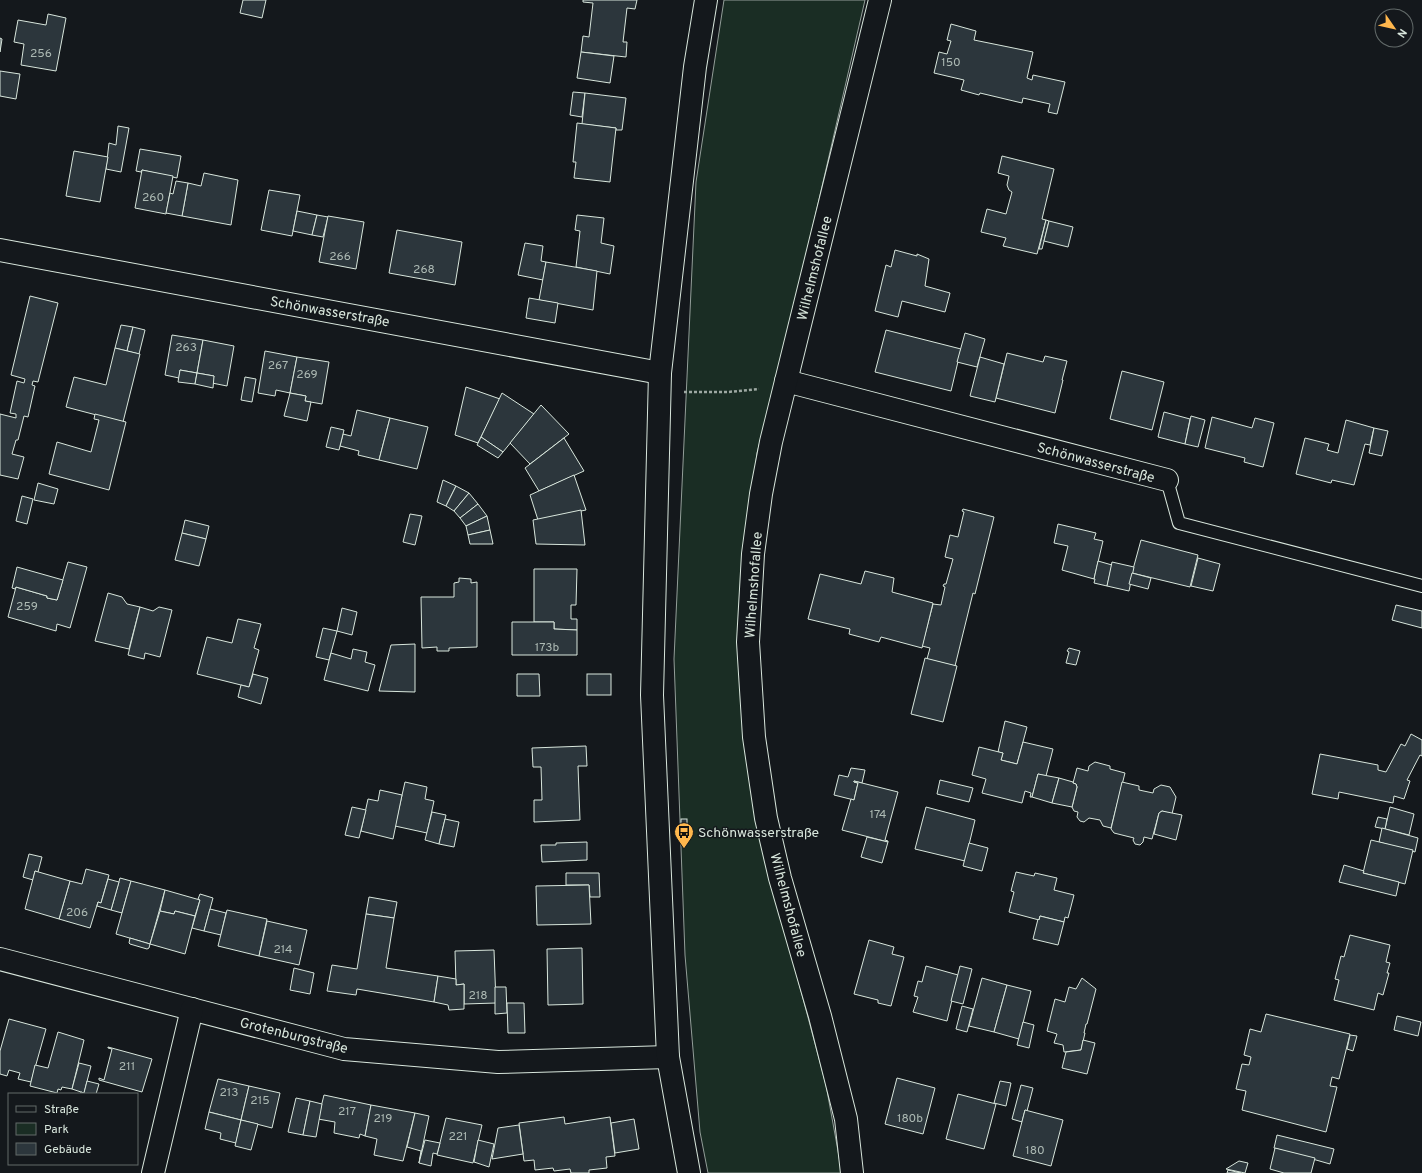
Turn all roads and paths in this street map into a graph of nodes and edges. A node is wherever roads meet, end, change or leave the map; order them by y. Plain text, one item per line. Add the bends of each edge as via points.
1 (706, 0) edge
2 (880, 0) edge
3 (0, 250) edge
4 (660, 382) junction
5 (785, 386) junction
6 (1167, 480) joint
7 (1422, 586) edge
8 (0, 959) edge
9 (192, 1009) junction
10 (668, 1057) junction
11 (153, 1173) edge
12 (689, 1173) edge
13 (852, 1173) edge

1 - 4 street via 695,67
2 - 5 street, Wilhelmshofallee
3 - 4 street, Schönwasserstraße
4 - 5 path via 695,393
4 - 10 street via 652,695
5 - 6 street, Schönwasserstraße
5 - 13 street, Wilhelmshofallee via 761,494 753,554 748,642 754,737 766,818 846,1119
6 - 7 lane, Schönwasserstraße via 1179,523
8 - 9 street, Grotenburgstraße
9 - 10 street, Grotenburgstraße via 344,1049 498,1062
9 - 11 street
10 - 12 street

